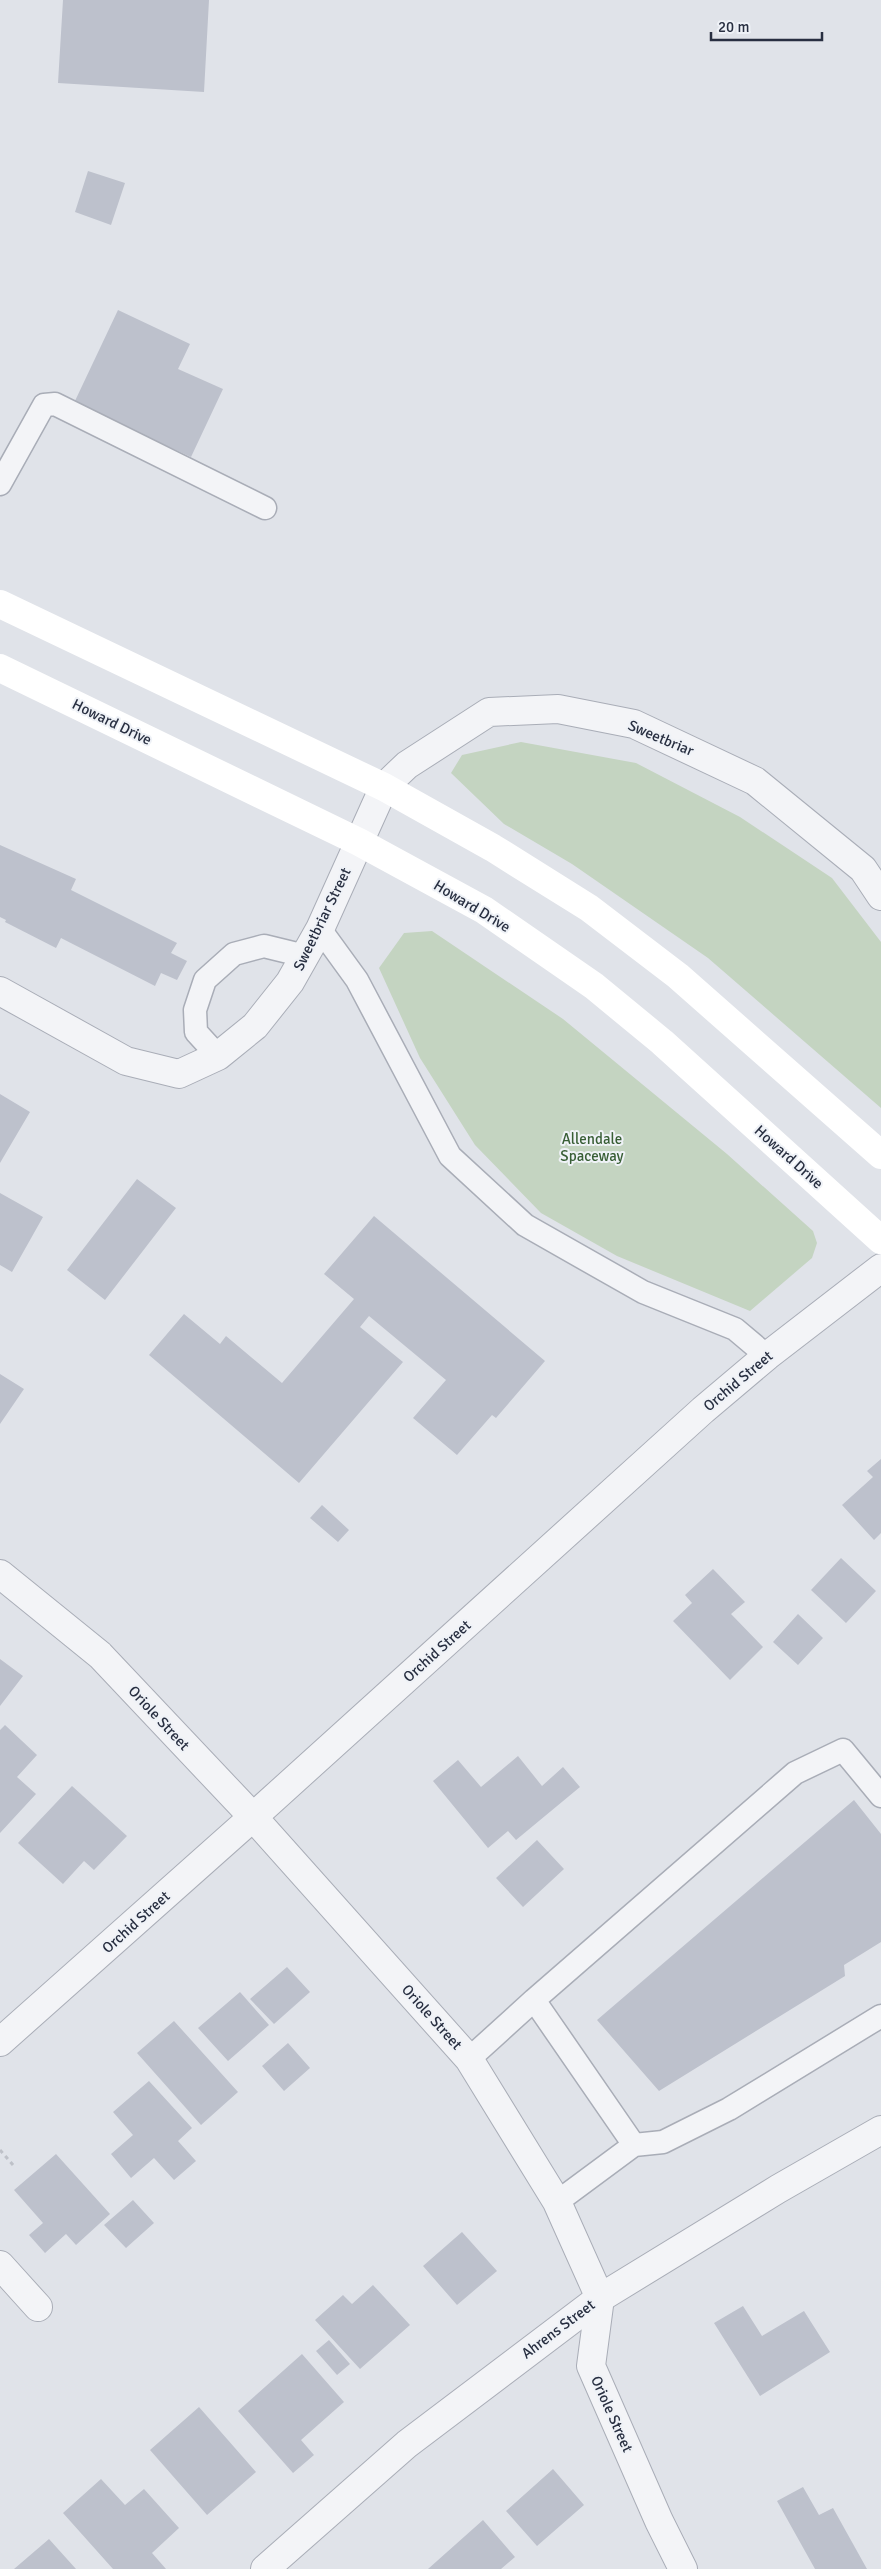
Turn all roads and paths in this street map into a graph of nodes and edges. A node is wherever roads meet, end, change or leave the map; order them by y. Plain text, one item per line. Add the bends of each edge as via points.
1 (0, 484) edge
2 (265, 508) dead end
3 (0, 604) edge
4 (0, 668) edge
5 (384, 787) junction
6 (359, 842) junction
7 (881, 896) edge
8 (320, 929) junction
9 (305, 956) junction
10 (0, 991) edge
11 (218, 1056) junction
12 (881, 1155) edge
13 (881, 1240) edge
14 (881, 1268) edge
15 (767, 1356) junction
16 (0, 1574) edge
17 (881, 1796) edge
18 (253, 1817) junction
19 (534, 2000) junction
20 (881, 2016) edge
21 (0, 2042) edge
22 (468, 2059) junction
23 (881, 2130) edge
24 (634, 2145) junction
25 (0, 2150) edge
26 (13, 2165) dead end
27 (557, 2202) junction
28 (0, 2265) edge
29 (600, 2298) junction
30 (38, 2308) dead end
31 (265, 2569) edge
32 (683, 2569) edge

1 - 2 lane via 44,405 55,404
3 - 5 main road
4 - 6 main road, Howard Drive
5 - 6 street, Sweetbriar Street
5 - 7 street, Sweetbriar via 406,765 489,712 558,709 634,724 755,780 863,869
5 - 12 main road via 494,848 588,908 678,976
6 - 8 street, Sweetbriar Street
6 - 13 main road, Howard Drive via 484,910 594,986 662,1042
8 - 9 street, Sweetbriar Street
8 - 15 lane via 357,980 450,1156 525,1225 643,1292 735,1329
9 - 11 street, Sweetbriar Street via 290,982 255,1026
9 - 11 lane via 264,946 234,954 205,980 195,1010 196,1032
10 - 11 street, Sweetbriar Street via 126,1061 179,1074
14 - 15 street, Orchid Street
15 - 18 street, Orchid Street via 703,1410
16 - 18 street, Oriole Street via 100,1655
17 - 19 lane via 843,1750 795,1773
18 - 21 street, Orchid Street
18 - 22 street, Oriole Street
19 - 22 lane
19 - 24 lane
20 - 24 lane via 729,2109 663,2142
22 - 27 street, Oriole Street
23 - 29 street, Ahrens Street
24 - 27 lane
25 - 26 path
27 - 29 street, Oriole Street
28 - 30 street
29 - 31 street, Ahrens Street via 407,2444
29 - 32 street, Oriole Street via 591,2366

